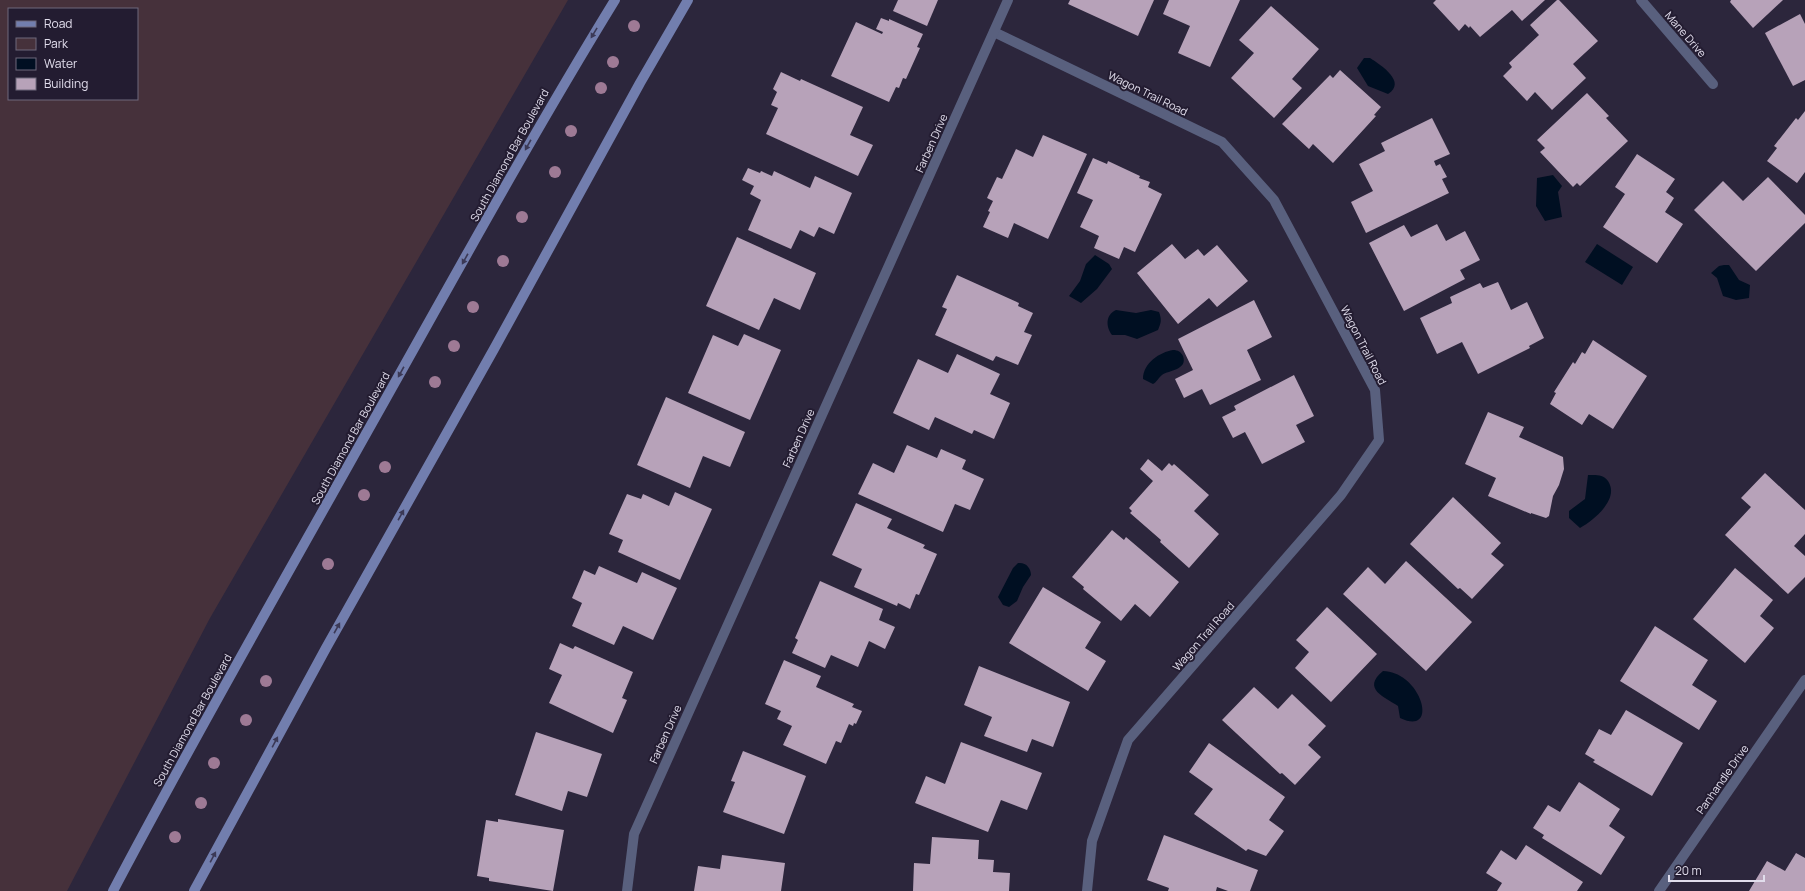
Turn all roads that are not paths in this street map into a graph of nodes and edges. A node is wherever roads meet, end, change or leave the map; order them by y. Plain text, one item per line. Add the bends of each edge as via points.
1 (615, 0) edge
2 (688, 0) edge
3 (1008, 0) edge
4 (1641, 0) edge
5 (994, 32) junction
6 (1713, 84) dead end
7 (1805, 680) edge
8 (114, 891) edge
9 (194, 891) edge
10 (627, 891) edge
11 (1087, 891) edge
12 (1660, 891) edge

1 -> 8 main road, South Diamond Bar Boulevard via 558,92 170,784
9 -> 2 main road via 326,648
3 - 5 street, Farben Drive
4 - 6 street, Mane Drive
5 - 10 street, Farben Drive via 634,834
5 - 11 street, Wagon Trail Road via 1222,142 1274,200 1375,390 1379,440 1345,489 1128,740 1092,841
7 - 12 street, Panhandle Drive

